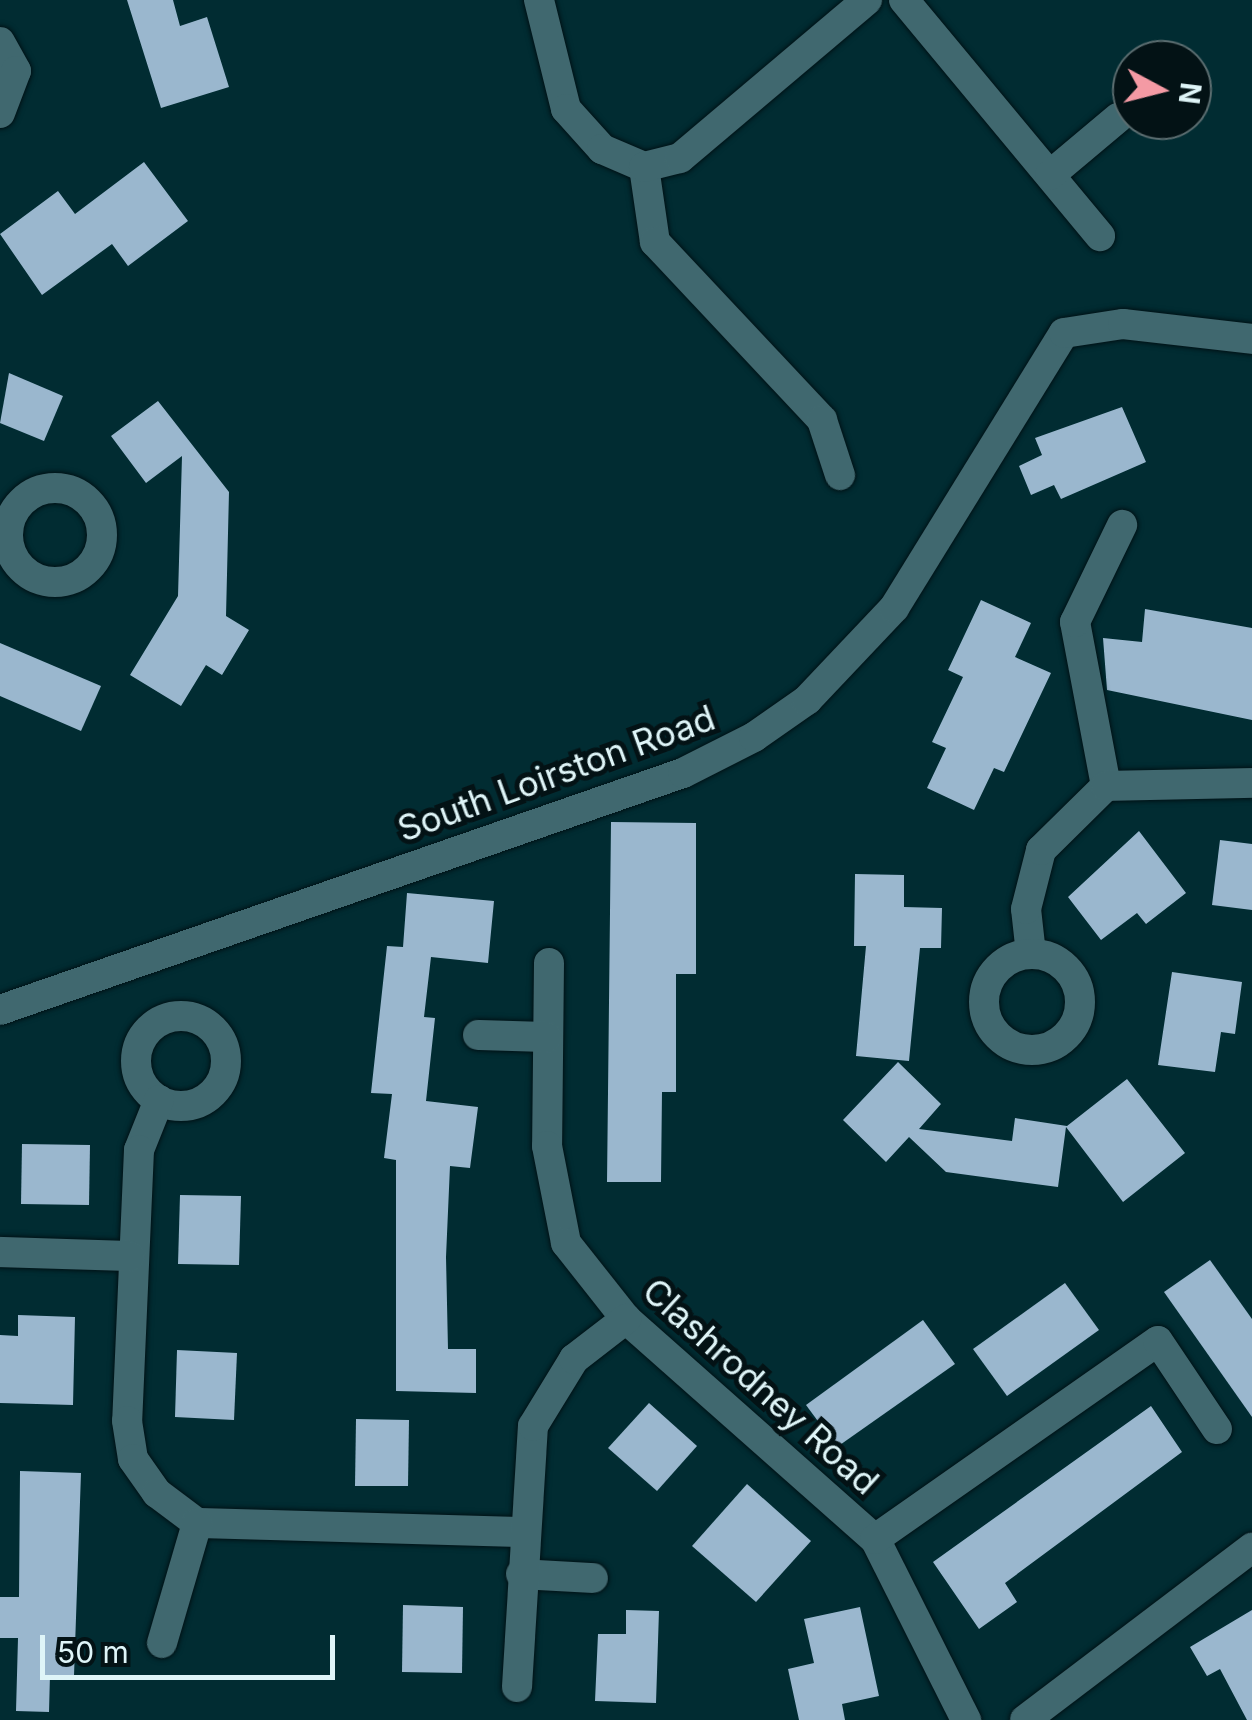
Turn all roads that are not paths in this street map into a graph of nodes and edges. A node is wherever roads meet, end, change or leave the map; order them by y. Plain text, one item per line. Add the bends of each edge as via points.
1 (539, 0) edge
2 (867, 0) edge
3 (904, 0) edge
4 (0, 42) edge
5 (0, 113) edge
6 (1112, 123) edge
7 (644, 167) junction
8 (1050, 175) junction
9 (1100, 236) dead end
10 (1252, 339) edge
11 (840, 475) dead end
12 (1122, 525) dead end
13 (1252, 783) edge
14 (1106, 786) junction
15 (1031, 954) dead end
16 (549, 963) dead end
17 (0, 1010) edge
18 (478, 1035) dead end
19 (546, 1038) junction
20 (159, 1100) dead end
21 (0, 1252) edge
22 (130, 1256) junction
23 (626, 1319) junction
24 (1217, 1428) dead end
25 (197, 1523) junction
26 (522, 1532) junction
27 (875, 1539) junction
28 (1252, 1548) edge
29 (520, 1574) junction
30 (593, 1578) dead end
31 (162, 1643) dead end
32 (517, 1686) dead end
33 (966, 1720) edge
34 (1026, 1720) edge

1 - 7 street via 566,109 602,149
2 - 7 street via 680,158
3 - 8 street
4 - 5 street via 16,71
6 - 8 street
7 - 11 street via 655,242 822,420
8 - 9 street
10 - 17 street, South Loirston Road via 1123,324 1064,334 894,608 807,700 754,737 684,773
12 - 14 street via 1075,622
13 - 14 street
14 - 15 street via 1041,850 1026,909
16 - 19 street, Clashrodney Road
18 - 19 street
19 - 23 street, Clashrodney Road via 546,1146 566,1243
20 - 22 street via 139,1150
21 - 22 street
22 - 25 street via 133,1458 157,1493
23 - 26 street via 574,1359 534,1426
23 - 27 street, Clashrodney Road
24 - 27 street via 1158,1341
25 - 26 street
25 - 31 street
26 - 29 street
27 - 33 street, Clashrodney Road
28 - 34 street
29 - 30 street
29 - 32 street

